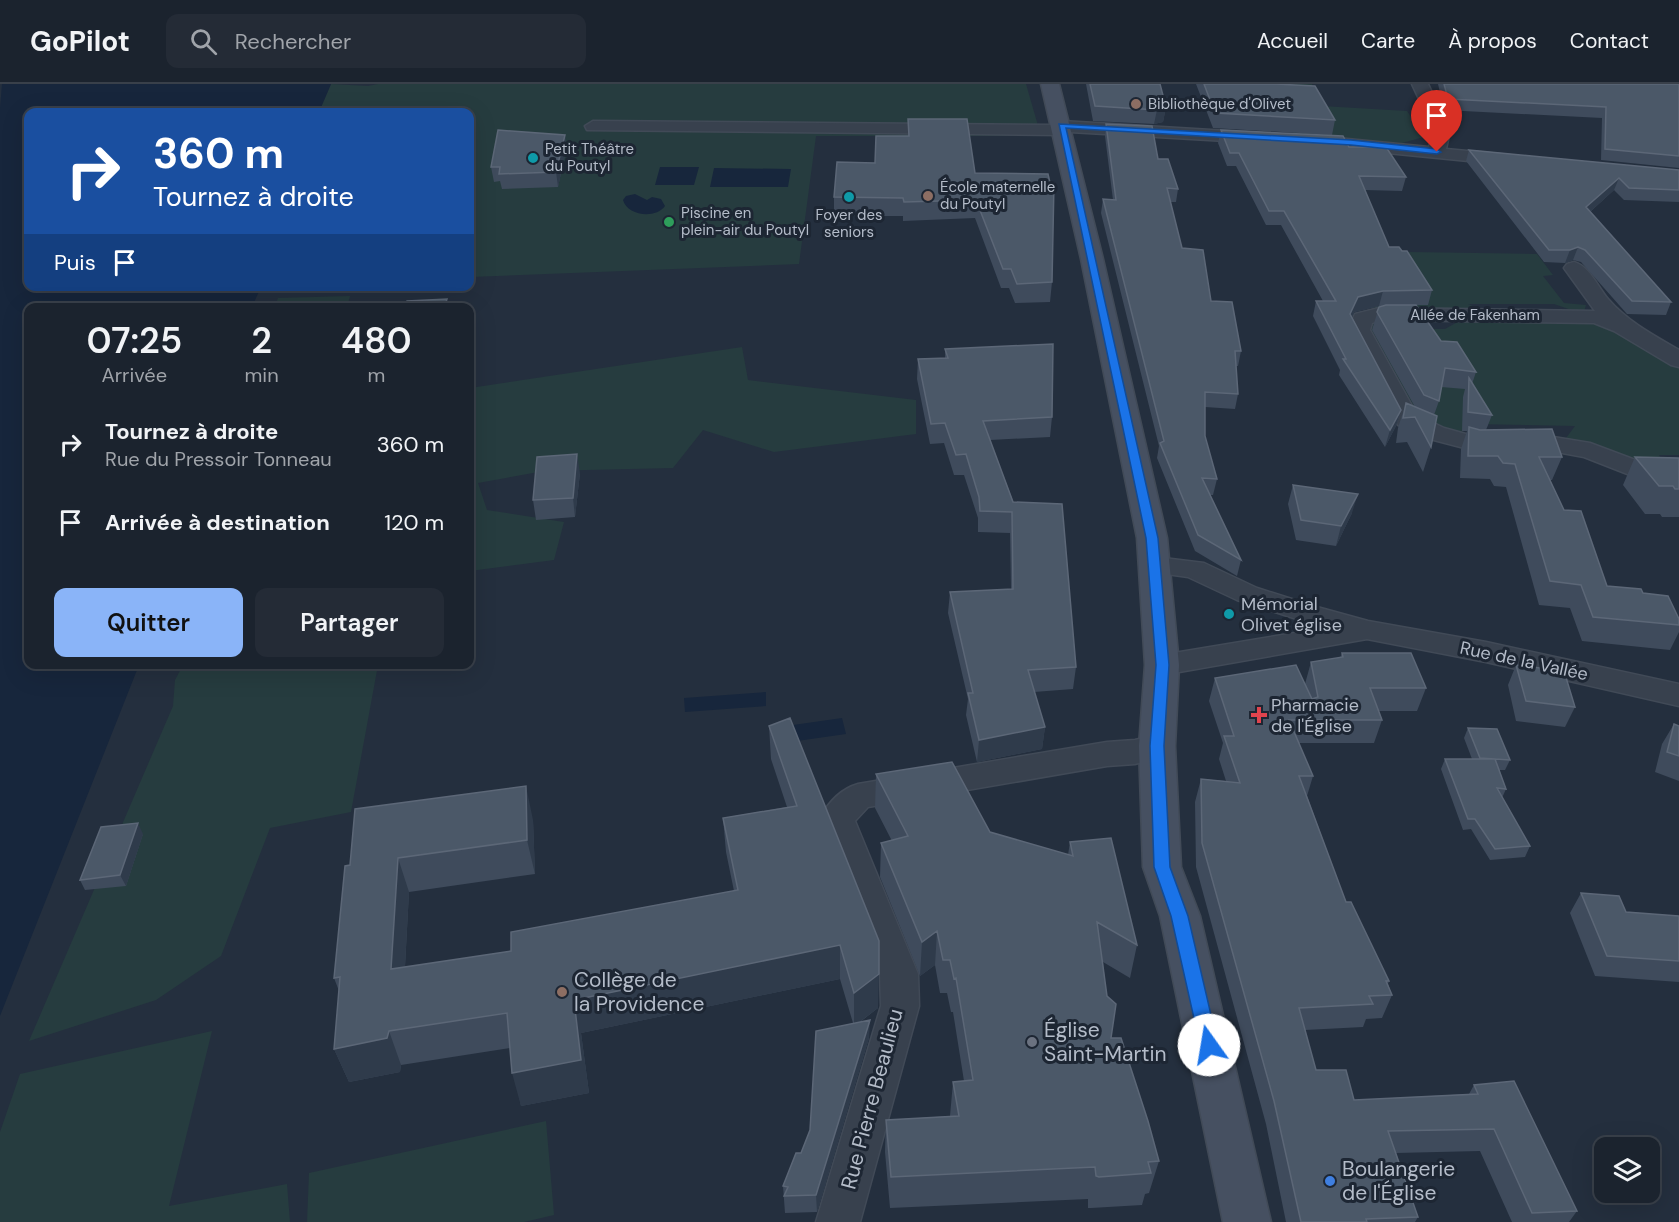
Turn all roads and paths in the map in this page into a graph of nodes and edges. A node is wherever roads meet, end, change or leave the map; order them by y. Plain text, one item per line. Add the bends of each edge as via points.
1 (1050, 84) edge
2 (1420, 84) edge
3 (593, 126) dead end
4 (1062, 128) junction
5 (1437, 152) junction
6 (1526, 161) edge
7 (1574, 268) dead end
8 (1622, 326) junction
9 (1679, 360) edge
10 (1679, 478) edge
11 (1155, 565) junction
12 (1368, 630) junction
13 (1162, 665) junction
14 (1679, 695) edge
15 (1157, 746) junction
16 (838, 1222) edge
17 (1247, 1222) edge

1 - 4 main road
2 - 5 street via 1442,131
3 - 4 street
4 - 5 street via 1283,139
4 - 11 main road
5 - 6 street
7 - 8 street, Allée de Fakenham
8 - 9 street, Allée de Fakenham
8 - 10 street, Allée de Fakenham via 1596,317 1576,316 1379,314 1363,319 1359,330 1407,420 1435,434 1472,442 1535,441 1590,450 1639,470
11 - 12 street, Rue de la Vallée via 1194,569 1247,594
11 - 13 main road
12 - 13 street, Rue de la Vallée
12 - 14 street, Rue de la Vallée
13 - 15 main road
15 - 16 street, Rue Pierre Beaulieu via 858,796 837,818 899,974 900,1006
15 - 17 main road via 1162,867 1180,916

